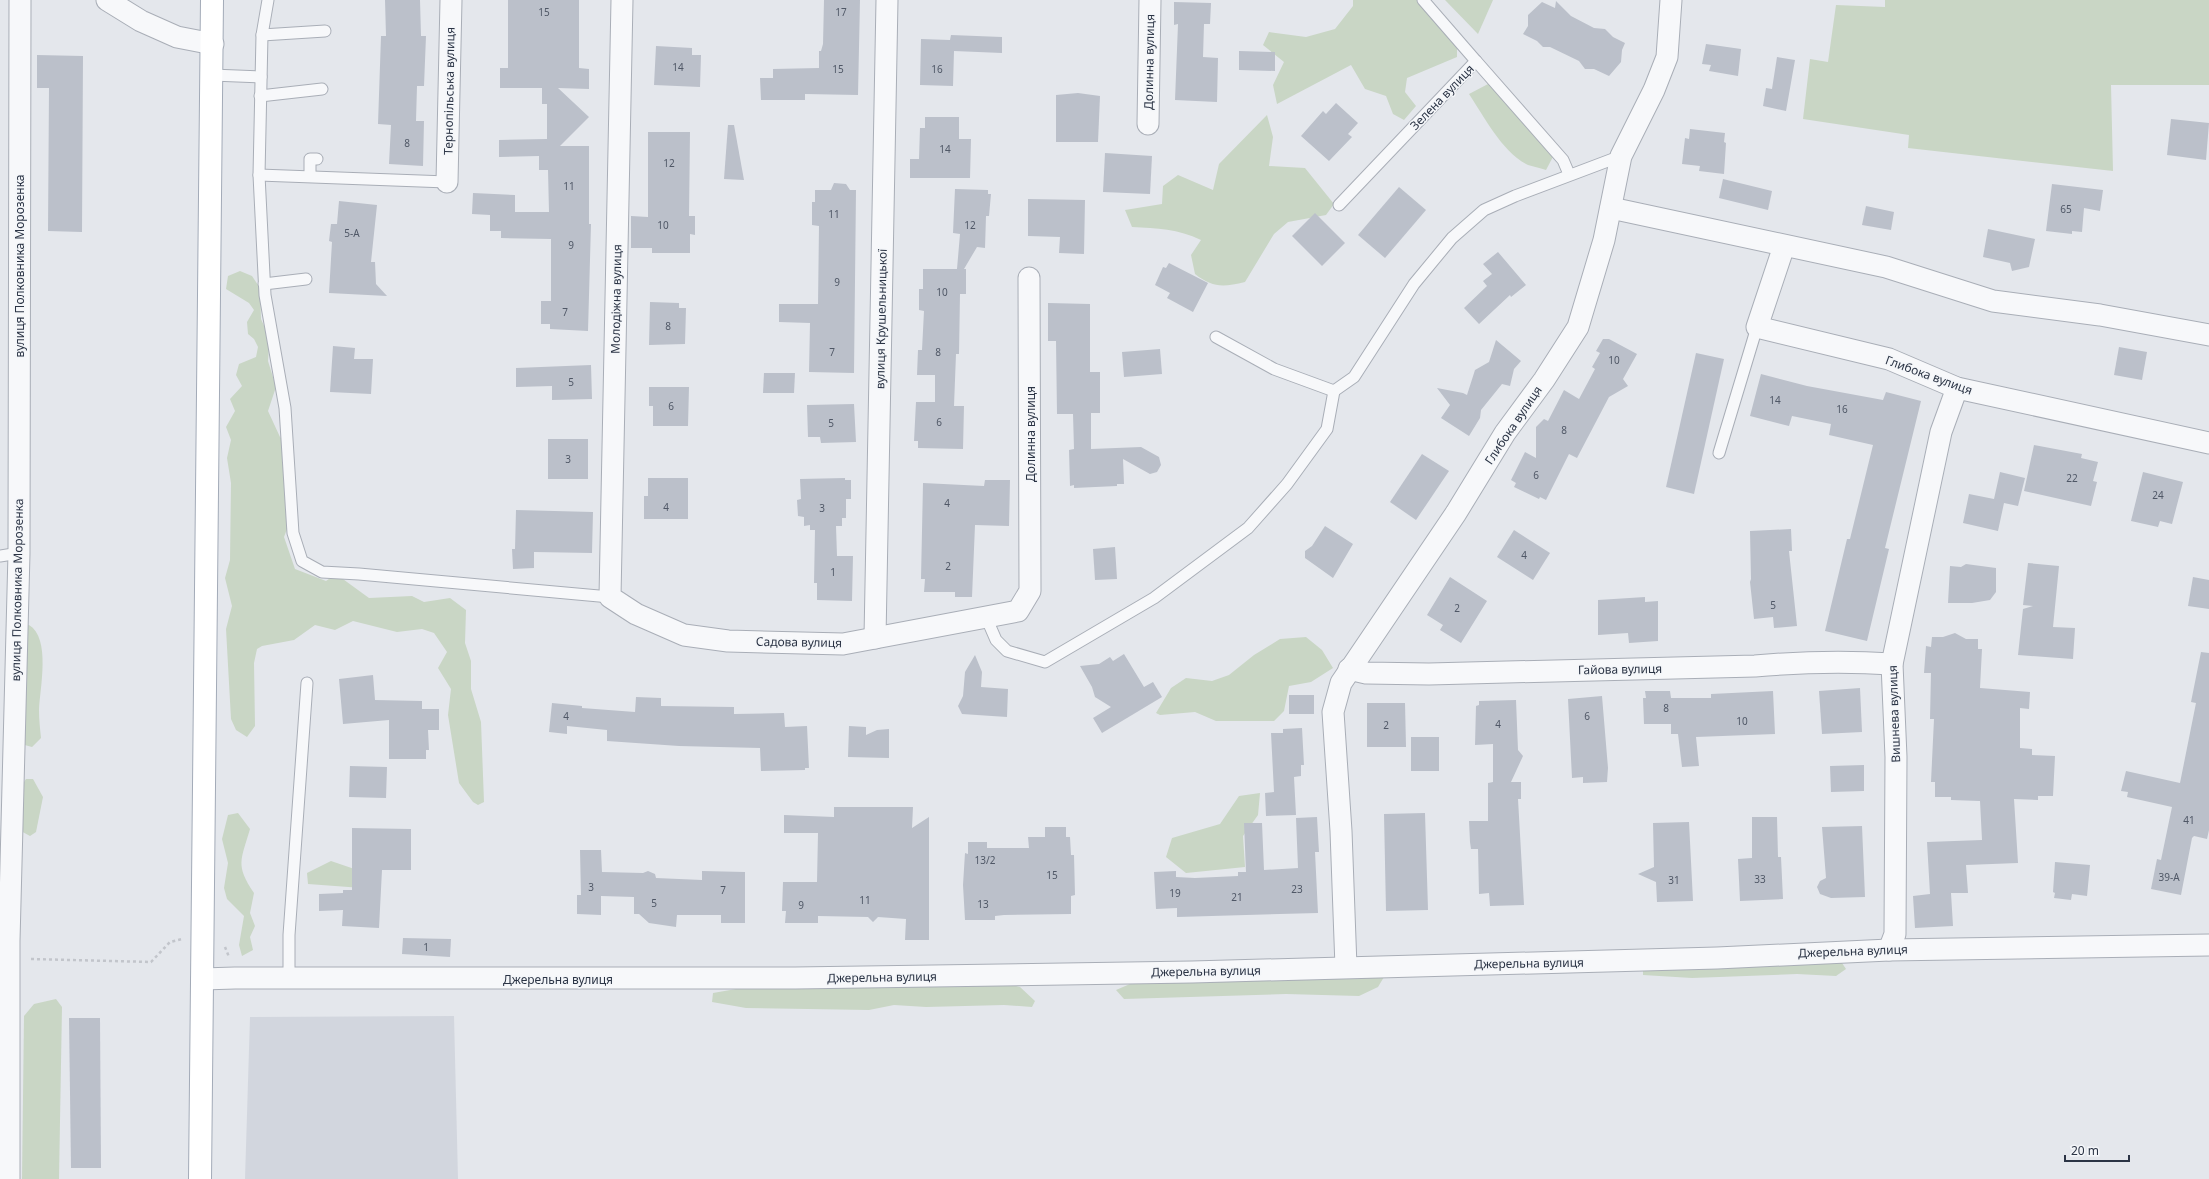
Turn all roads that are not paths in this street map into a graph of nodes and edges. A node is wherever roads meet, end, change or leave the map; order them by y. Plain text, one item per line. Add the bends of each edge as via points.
1 (20, 0) edge
2 (107, 0) edge
3 (212, 0) edge
4 (268, 0) edge
5 (451, 0) edge
6 (622, 0) edge
7 (887, 0) edge
8 (1150, 0) edge
9 (1423, 0) edge
10 (1671, 0) edge
11 (325, 30) dead end
12 (262, 34) junction
13 (213, 44) junction
14 (1476, 61) junction
15 (212, 75) junction
16 (261, 76) junction
17 (322, 90) dead end
18 (260, 96) junction
19 (1148, 124) dead end
20 (1621, 156) junction
21 (317, 159) dead end
22 (259, 174) junction
23 (1570, 174) junction
24 (310, 176) junction
25 (447, 182) joint
26 (1339, 205) dead end
27 (1611, 208) junction
28 (1784, 246) junction
29 (1029, 278) dead end
30 (306, 279) dead end
31 (264, 284) junction
32 (1757, 327) junction
33 (2209, 335) edge
34 (1216, 337) dead end
35 (1957, 388) junction
36 (1334, 391) junction
37 (2209, 443) edge
38 (1719, 453) dead end
39 (10, 554) edge
40 (1030, 591) joint
41 (610, 597) junction
42 (986, 617) junction
43 (874, 638) junction
44 (1892, 664) junction
45 (1349, 669) junction
46 (307, 683) dead end
47 (2209, 945) edge
48 (1890, 950) junction
49 (1346, 968) junction
50 (289, 978) junction
51 (202, 980) junction
52 (9, 1179) edge
53 (200, 1179) edge

1 - 39 street, вулиця Полковника Морозенка
2 - 13 street via 141,21 177,37
3 - 13 main road
4 - 12 lane
5 - 25 street, Тернопільська вулиця
6 - 41 street, Молодіжна вулиця
7 - 43 street, вулиця Крушельницької
8 - 19 street, Долинна вулиця
9 - 14 lane
10 - 20 street via 1667,57 1654,90
11 - 12 lane
12 - 16 lane
13 - 15 main road
14 - 23 lane, Зелена вулиця via 1563,160
14 - 26 lane, Зелена вулиця
15 - 16 lane
15 - 51 main road
16 - 18 lane
17 - 18 lane
18 - 22 lane
20 - 23 lane
20 - 27 street, Глибока вулиця
21 - 24 lane via 310,159
22 - 24 lane
22 - 31 lane
23 - 36 lane via 1484,210 1452,238 1414,284 1354,377
24 - 25 lane
27 - 28 street
27 - 45 street, Глибока вулиця via 1578,327 1505,433 1456,513
28 - 32 street
28 - 33 street via 1886,267 1993,301 2100,315
29 - 40 street, Долинна вулиця
30 - 31 lane
31 - 41 lane via 285,408 293,532 302,561 322,572
32 - 35 street, Глибока вулиця via 1889,360
32 - 38 lane
34 - 36 lane via 1274,369
35 - 37 street, Глибока вулиця
35 - 44 street, Вишнева вулиця via 1941,432
36 - 42 lane via 1327,429 1287,484 1248,528 1154,598 1045,662 1007,651 996,640
39 - 52 street, вулиця Полковника Морозенка via 12,814
40 - 42 street, Садова вулиця via 1018,612
41 - 43 street, Садова вулиця via 636,614 684,635 728,641 843,644
42 - 43 street, Садова вулиця
44 - 45 street, Гайова вулиця via 1795,663 1430,674
44 - 48 street, Вишнева вулиця via 1896,757 1895,934
45 - 49 street, Глибока вулиця via 1341,683 1333,712
46 - 50 lane via 289,936
47 - 48 street, Джерельна вулиця
48 - 49 street, Джерельна вулиця via 1717,958
49 - 50 street, Джерельна вулиця via 787,978
50 - 51 street, Джерельна вулиця
51 - 53 main road

